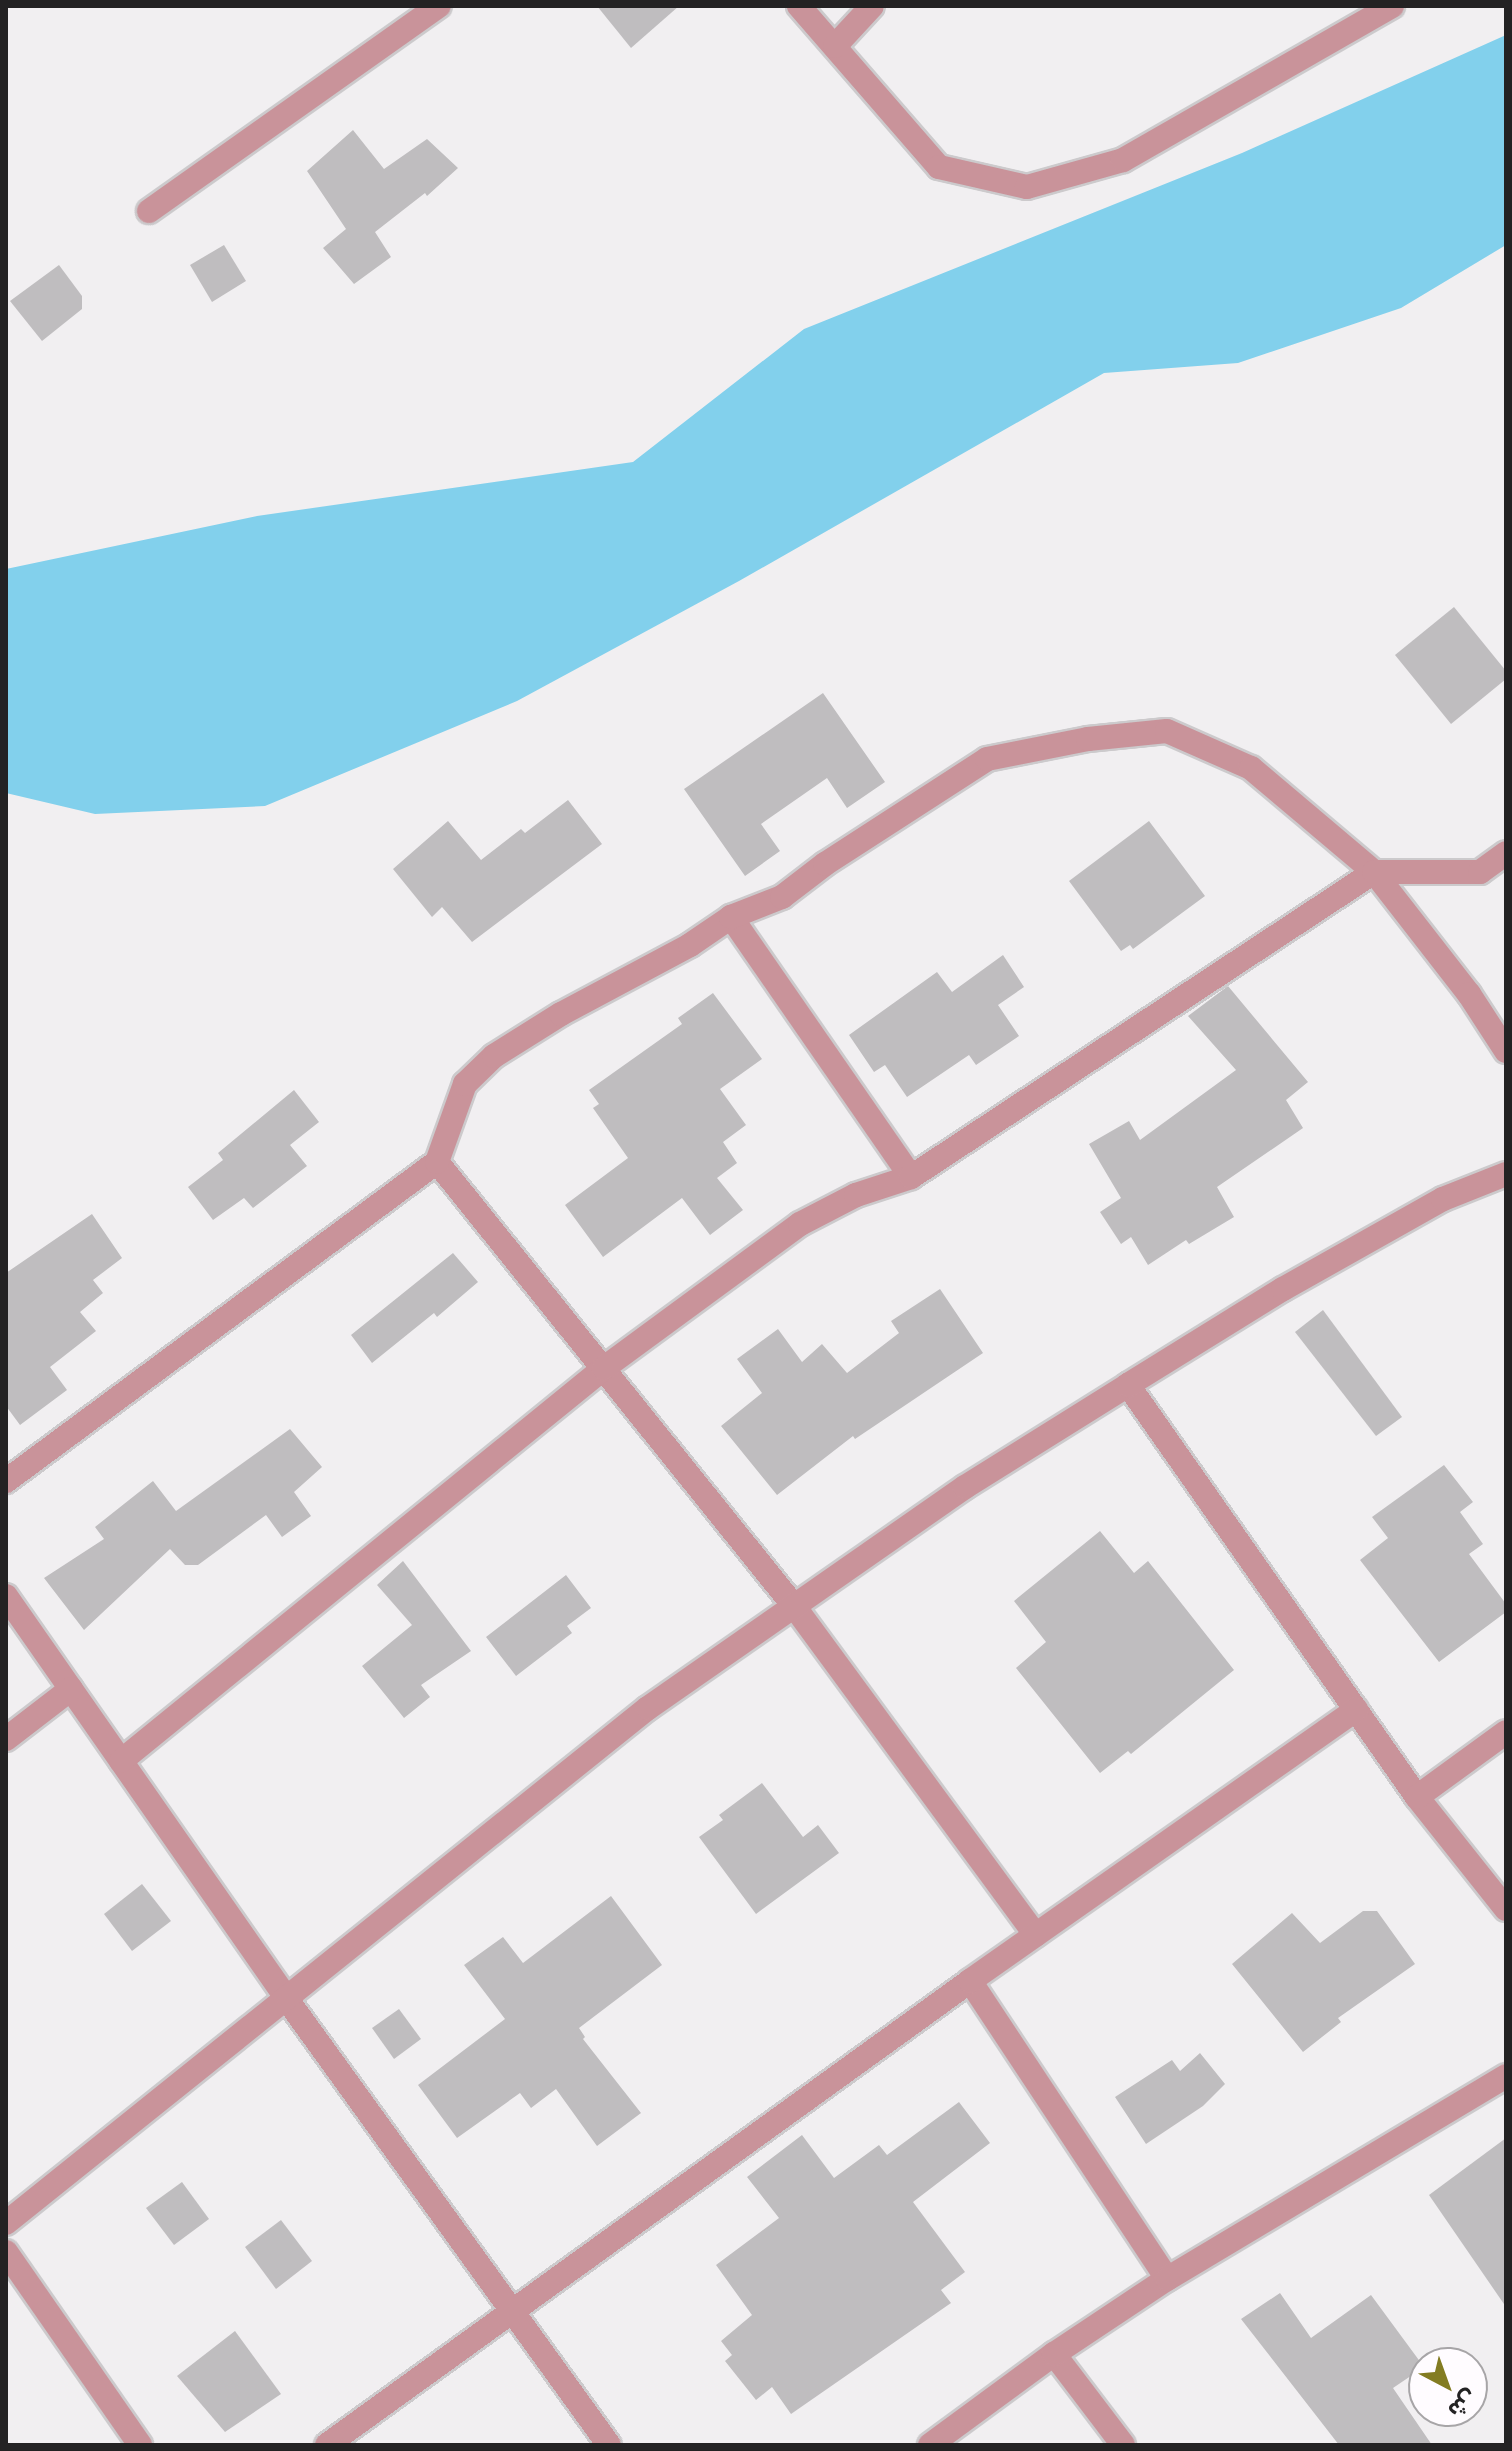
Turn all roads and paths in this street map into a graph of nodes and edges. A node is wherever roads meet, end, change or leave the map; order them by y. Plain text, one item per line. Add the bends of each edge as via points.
1 (439, 6) edge
2 (799, 6) edge
3 (872, 6) edge
4 (1392, 6) edge
5 (835, 46) junction
6 (149, 211) dead end
7 (1506, 853) edge
8 (1374, 872) junction
9 (731, 917) junction
10 (1506, 1051) edge
11 (437, 1162) junction
12 (1506, 1174) edge
13 (911, 1177) junction
14 (604, 1368) junction
15 (1128, 1385) junction
16 (6, 1481) edge
17 (6, 1596) edge
18 (794, 1606) junction
19 (71, 1689) junction
20 (1356, 1710) junction
21 (1506, 1732) edge
22 (6, 1739) edge
23 (121, 1761) junction
24 (1417, 1797) junction
25 (1506, 1909) edge
26 (1036, 1935) junction
27 (970, 1981) junction
28 (286, 1998) junction
29 (1506, 2076) edge
30 (6, 2223) edge
31 (6, 2252) edge
32 (1167, 2279) junction
33 (512, 2308) junction
34 (1054, 2354) junction
35 (140, 2445) edge
36 (327, 2445) edge
37 (609, 2445) edge
38 (930, 2445) edge
39 (1123, 2445) edge

1 - 6 street
2 - 5 street
3 - 5 street
4 - 5 street via 1123,160 1027,187 939,167
7 - 8 street via 1480,872
8 - 9 street via 1251,768 1167,731 1088,739 987,759 782,897
8 - 10 street via 1469,994
8 - 13 street
9 - 11 street via 494,1056 465,1084
9 - 13 street
11 - 14 street
11 - 16 street
12 - 15 street via 1416,1214
13 - 14 street via 856,1195 800,1224
14 - 18 street
14 - 23 street
15 - 18 street via 965,1487
15 - 20 street
17 - 19 street
18 - 26 street
18 - 28 street via 648,1708
19 - 22 street
19 - 23 street
20 - 24 street
20 - 26 street
21 - 24 street
23 - 28 street
24 - 25 street
26 - 27 street
27 - 32 street
27 - 33 street
28 - 30 street
28 - 33 street
29 - 32 street
31 - 35 street
32 - 34 street
33 - 36 street
33 - 37 street
34 - 38 street
34 - 39 street

